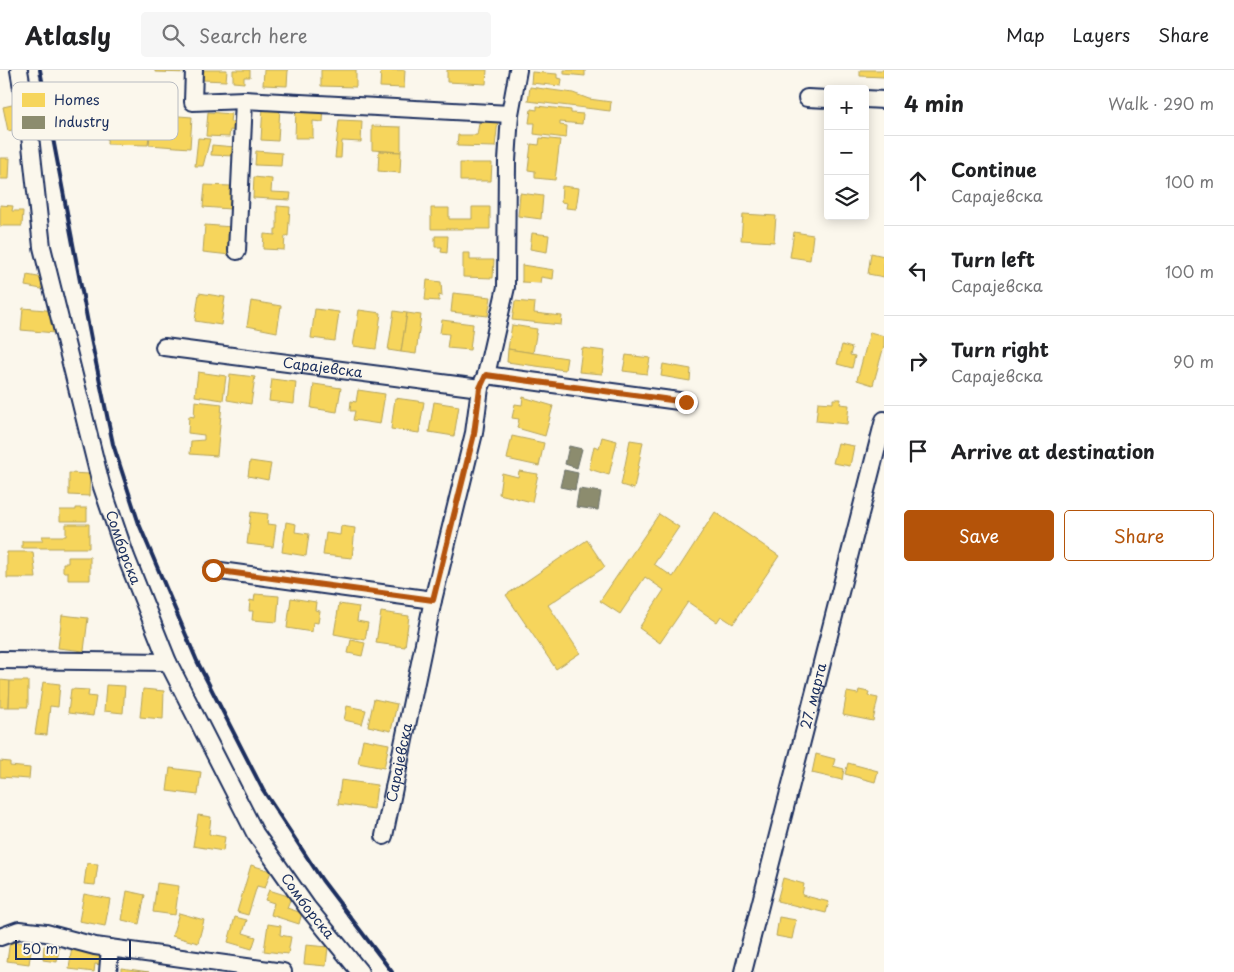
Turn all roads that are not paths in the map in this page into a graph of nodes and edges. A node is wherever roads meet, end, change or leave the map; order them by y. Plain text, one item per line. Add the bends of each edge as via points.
1 (194, 70) edge
2 (518, 70) edge
3 (807, 98) dead end
4 (824, 99) edge
5 (869, 99) edge
6 (244, 100) junction
7 (884, 100) edge
8 (510, 114) junction
9 (30, 140) edge
10 (237, 251) dead end
11 (164, 347) dead end
12 (483, 381) junction
13 (686, 402) dead end
14 (884, 420) edge
15 (213, 570) dead end
16 (433, 600) junction
17 (0, 660) edge
18 (168, 662) junction
19 (384, 836) dead end
20 (0, 938) edge
21 (110, 948) junction
22 (261, 971) edge
23 (108, 972) edge
24 (283, 972) edge
25 (359, 972) edge
26 (743, 972) edge

1 - 6 street via 193,102
2 - 8 street, Сарајевска
3 - 4 street
5 - 7 street
6 - 8 street
6 - 10 street
8 - 12 street, Сарајевска via 506,287
9 - 18 street, Сомборска via 42,247 101,484 126,558
11 - 12 street, Сарајевска
12 - 13 street, Сарајевска
12 - 16 street, Сарајевска via 474,434
14 - 26 street, 27. марта
15 - 16 street
16 - 19 street, Сарајевска
17 - 18 street
18 - 25 street, Сомборска via 255,833
20 - 21 street via 18,930
21 - 22 street
21 - 23 street
22 - 24 street

